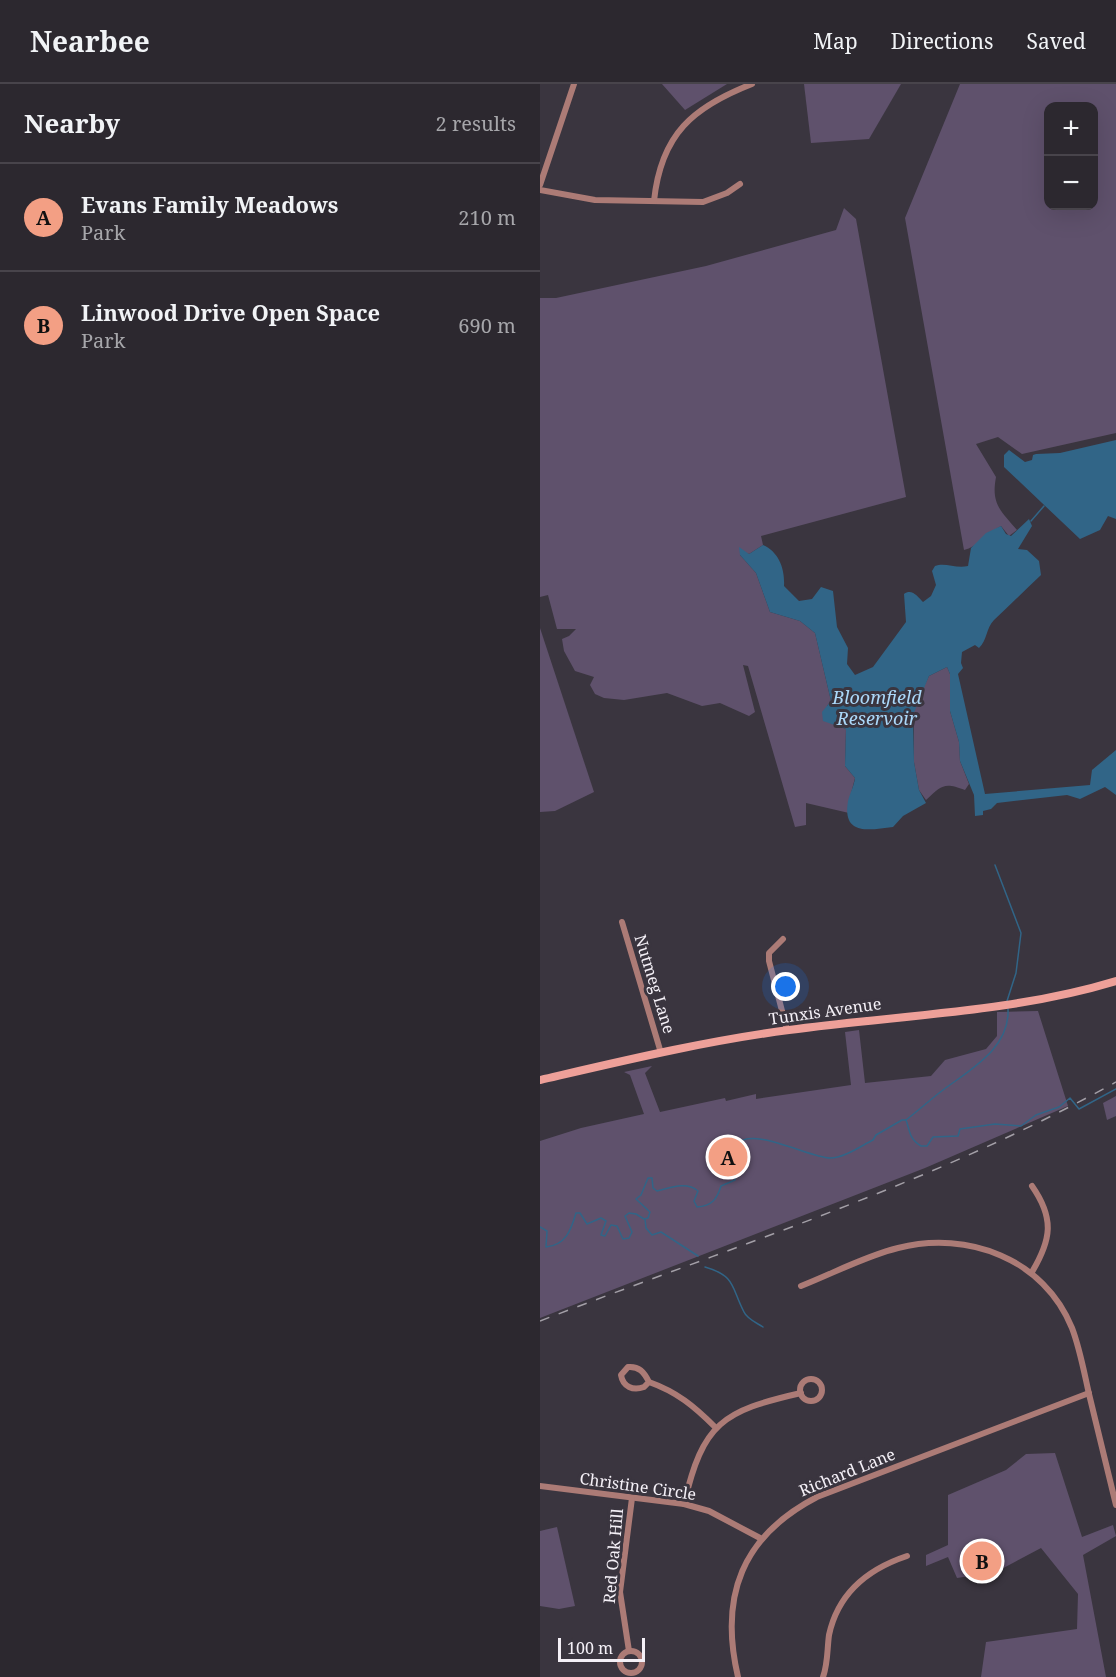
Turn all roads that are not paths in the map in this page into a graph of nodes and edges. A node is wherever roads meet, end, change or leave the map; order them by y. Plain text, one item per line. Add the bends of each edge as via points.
1 (574, 84) edge
2 (752, 84) edge
3 (740, 184) dead end
4 (540, 185) edge
5 (540, 190) edge
6 (654, 201) junction
7 (622, 922) dead end
8 (783, 939) dead end
9 (1116, 981) edge
10 (786, 1030) junction
11 (662, 1053) junction
12 (540, 1080) edge
13 (1032, 1186) dead end
14 (1032, 1272) junction
15 (801, 1286) dead end
16 (649, 1382) junction
17 (801, 1392) dead end
18 (1089, 1393) junction
19 (715, 1427) junction
20 (540, 1486) edge
21 (632, 1498) junction
22 (684, 1504) junction
23 (1116, 1505) edge
24 (760, 1538) junction
25 (907, 1556) dead end
26 (629, 1652) dead end
27 (738, 1677) edge
28 (823, 1677) edge

1 - 4 street
2 - 6 street via 707,104 678,132 656,177
3 - 6 street via 703,202
5 - 6 street via 595,200
7 - 11 street, Nutmeg Lane
8 - 10 street via 769,953 769,962
9 - 10 main road, Tunxis Avenue via 1007,1004
10 - 11 main road, Tunxis Avenue
11 - 12 main road, Tunxis Avenue
13 - 14 street via 1046,1215 1048,1239
14 - 15 street via 983,1247 938,1241 897,1248
14 - 18 street via 1053,1295 1072,1328
16 - 16 street via 634,1366 621,1375 631,1388 644,1387
16 - 19 street via 689,1401
17 - 19 street via 746,1407
18 - 23 street
18 - 24 street, Richard Lane via 817,1497 790,1512
19 - 22 street via 692,1470
20 - 21 street, Christine Circle
21 - 22 street, Christine Circle
21 - 26 street, Red Oak Hill via 620,1592
22 - 24 street, Christine Circle via 729,1520
24 - 27 street, Richard Lane via 741,1573 731,1607 731,1643
25 - 28 street via 872,1571 843,1599 832,1625

